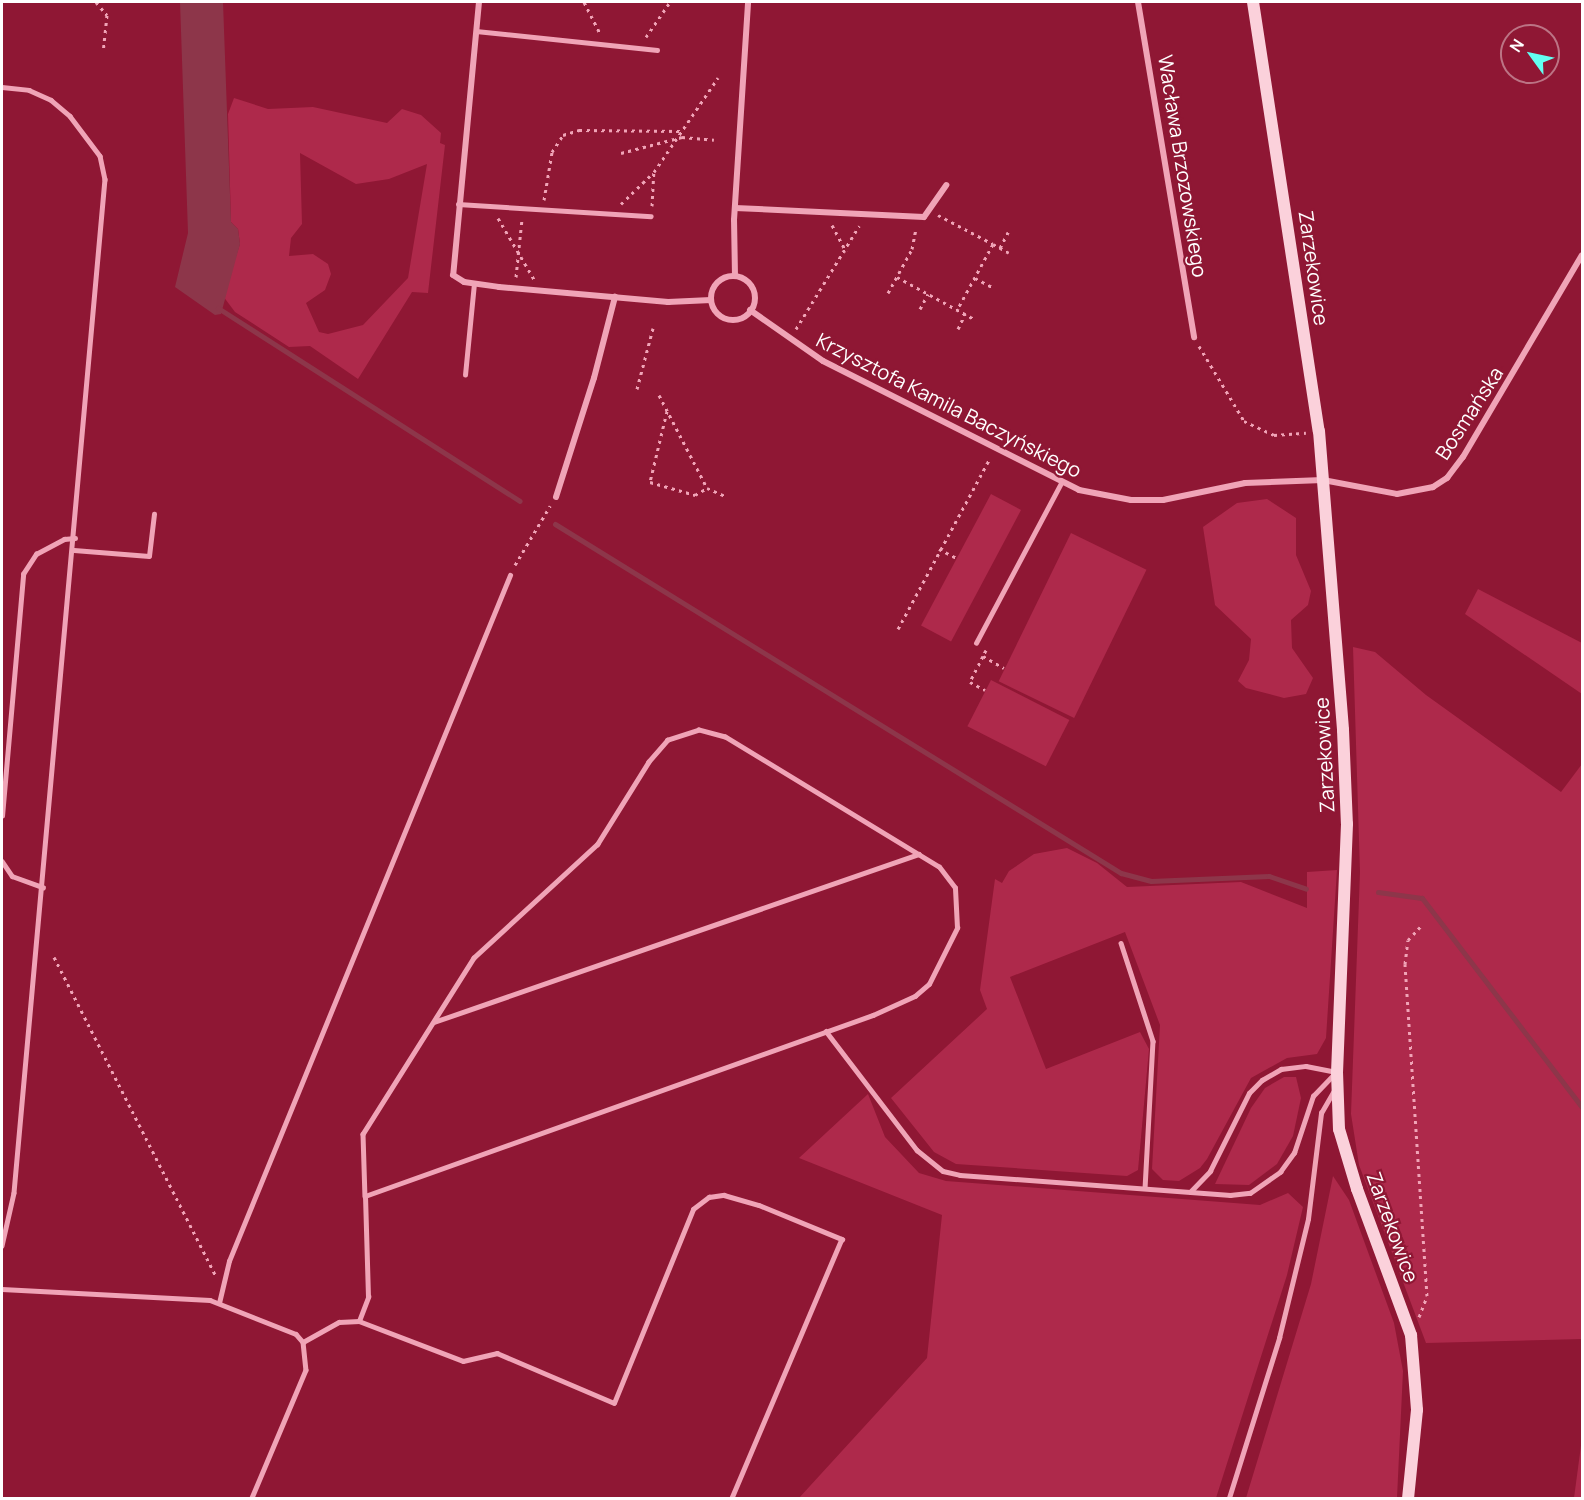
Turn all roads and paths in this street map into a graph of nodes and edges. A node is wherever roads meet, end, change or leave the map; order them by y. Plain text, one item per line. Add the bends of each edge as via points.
1 (96, 2) edge
2 (479, 2) edge
3 (591, 2) edge
4 (670, 2) edge
5 (748, 2) edge
6 (1138, 2) edge
7 (1253, 2) edge
8 (585, 3) edge
9 (476, 31) junction
10 (606, 45) junction
11 (639, 48) junction
12 (657, 50) dead end
13 (103, 52) dead end
14 (718, 78) dead end
15 (2, 87) edge
16 (680, 131) junction
17 (674, 140) junction
18 (714, 140) dead end
19 (621, 153) dead end
20 (654, 172) junction
21 (946, 185) dead end
22 (458, 204) junction
23 (492, 206) junction
24 (523, 208) junction
25 (735, 208) junction
26 (543, 210) junction
27 (929, 210) junction
28 (610, 214) junction
29 (651, 216) joint
30 (916, 217) junction
31 (832, 225) dead end
32 (859, 226) dead end
33 (1008, 232) dead end
34 (993, 244) junction
35 (1000, 248) junction
36 (846, 251) junction
37 (519, 253) junction
38 (1009, 253) dead end
39 (1582, 255) edge
40 (735, 276) junction
41 (516, 277) dead end
42 (897, 277) junction
43 (975, 278) junction
44 (534, 279) dead end
45 (474, 283) junction
46 (992, 286) dead end
47 (888, 293) dead end
48 (928, 294) junction
49 (615, 297) junction
50 (711, 300) junction
51 (920, 309) dead end
52 (750, 310) junction
53 (957, 310) junction
54 (965, 314) junction
55 (974, 319) dead end
56 (653, 328) dead end
57 (958, 328) dead end
58 (795, 332) dead end
59 (1194, 337) joint
60 (465, 375) dead end
61 (638, 389) dead end
62 (659, 395) dead end
63 (667, 411) junction
64 (1319, 431) junction
65 (991, 456) dead end
66 (1323, 480) junction
67 (1061, 483) junction
68 (707, 488) junction
69 (556, 497) joint
70 (727, 497) dead end
71 (154, 514) dead end
72 (75, 538) junction
73 (939, 549) junction
74 (74, 550) junction
75 (957, 558) dead end
76 (510, 575) joint
77 (898, 629) dead end
78 (976, 643) joint
79 (983, 656) junction
80 (1004, 668) dead end
81 (986, 690) dead end
82 (2, 816) edge
83 (919, 854) junction
84 (2, 861) edge
85 (43, 887) junction
86 (1420, 927) dead end
87 (1121, 943) dead end
88 (54, 957) dead end
89 (434, 1022) junction
90 (826, 1031) junction
91 (1337, 1072) junction
92 (1145, 1188) junction
93 (1189, 1192) junction
94 (365, 1196) junction
95 (2, 1246) edge
96 (214, 1283) dead end
97 (2, 1289) edge
98 (219, 1303) junction
99 (359, 1321) junction
100 (1411, 1335) junction
101 (303, 1342) junction
102 (252, 1498) edge
103 (732, 1498) edge
104 (1229, 1498) edge
105 (1408, 1498) edge

1 - 13 path via 107,15
2 - 9 street
3 - 8 path
4 - 11 path
5 - 25 street
6 - 59 street, Wacława Brzozowskiego
7 - 64 street, Zarzekowice
8 - 10 path
9 - 10 lane
9 - 22 street
10 - 11 lane
11 - 12 lane
14 - 16 path
15 - 72 lane via 30,90 51,100 70,116 100,156 105,179
16 - 17 path
16 - 26 path via 579,130 563,135 552,152
17 - 18 path
17 - 19 path
17 - 20 path
20 - 28 path
20 - 29 path
21 - 27 street
22 - 23 lane
22 - 45 street via 450,269 464,282
23 - 24 lane
23 - 37 path
24 - 26 lane
24 - 37 path
25 - 30 street
25 - 40 street
26 - 28 lane
27 - 30 street via 924,218
27 - 34 path
28 - 29 lane
30 - 42 path via 912,249
31 - 36 path
32 - 36 path
33 - 35 path
34 - 35 path
34 - 43 path
35 - 38 path
36 - 58 path
37 - 41 path
37 - 44 path
39 - 66 street, Bosmańska via 1475,438 1447,478 1417,492 1398,494
40 - 50 street via 715,285
40 - 52 street via 751,285 754,294
42 - 47 path
42 - 48 path
43 - 46 path
43 - 53 path
45 - 49 street
45 - 60 lane
48 - 51 path
48 - 53 path
49 - 50 street
49 - 69 street
50 - 52 street via 715,311 728,319 737,319
52 - 67 street, Krzysztofa Kamila Baczyńskiego via 816,357
53 - 54 path
54 - 55 path
54 - 57 path
56 - 61 path
59 - 64 path via 1245,421 1274,435
62 - 63 path
63 - 68 path
63 - 68 path via 650,482 695,495
64 - 66 street, Zarzekowice
65 - 73 path
66 - 67 street, Krzysztofa Kamila Baczyńskiego via 1245,483 1163,500 1103,497
66 - 91 street, Zarzekowice via 1347,824
67 - 78 lane
68 - 70 path
69 - 76 path
71 - 74 lane via 149,556
72 - 74 lane
72 - 82 lane via 64,539 36,554 23,574
73 - 75 path
73 - 77 path
74 - 85 lane
76 - 98 lane via 229,1261
78 - 79 path via 987,649
79 - 80 path
79 - 81 path via 970,682
83 - 89 lane
83 - 89 lane via 725,737 699,730 668,740 649,762 598,844 474,958
83 - 90 lane via 939,867 955,888 957,928 929,984 915,996
84 - 85 lane via 12,876
85 - 95 lane via 14,1194
86 - 100 path via 1408,940 1405,964 1427,1296
87 - 92 lane via 1153,1041
88 - 96 path via 216,1276
89 - 94 lane via 363,1134
90 - 92 lane via 917,1150 943,1171
90 - 94 lane
91 - 93 lane via 1306,1066 1281,1069 1262,1080 1244,1103 1210,1171
91 - 93 lane via 1313,1096 1294,1153 1265,1186 1230,1195
91 - 100 street, Zarzekowice via 1340,1129 1357,1189
91 - 104 lane via 1332,1098 1321,1113 1308,1220 1282,1328
92 - 93 lane
94 - 99 lane via 368,1297
97 - 98 lane via 181,1297
98 - 101 lane via 296,1334
99 - 101 lane via 339,1322
99 - 103 lane via 463,1361 497,1353 614,1403 693,1209 709,1197 724,1195 759,1205 842,1239
100 - 105 street, Zarzekowice via 1417,1410
101 - 102 lane via 306,1370

